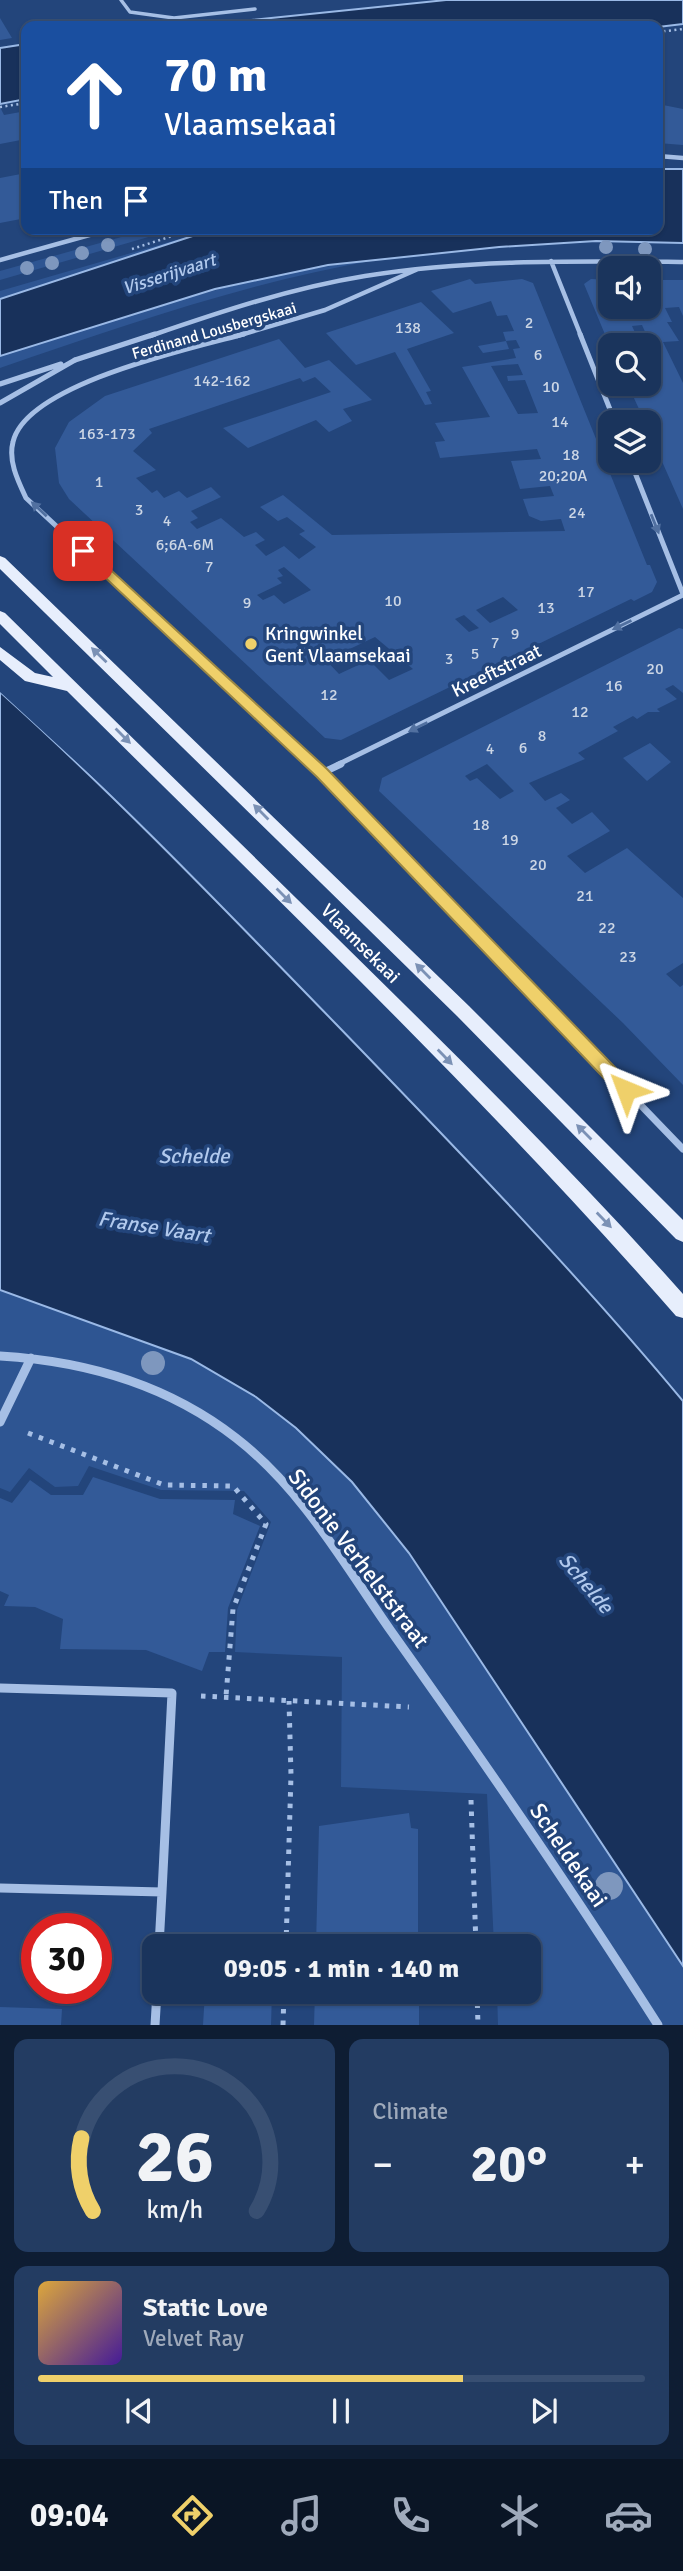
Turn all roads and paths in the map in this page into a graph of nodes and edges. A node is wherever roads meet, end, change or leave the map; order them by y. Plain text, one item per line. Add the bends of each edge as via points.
1 (121, 0) edge
2 (255, 9) dead end
3 (683, 29) edge
4 (663, 31) edge
5 (21, 104) edge
6 (0, 107) edge
7 (663, 156) edge
8 (683, 158) edge
9 (90, 235) edge
10 (0, 260) edge
11 (551, 261) junction
12 (683, 262) edge
13 (418, 269) junction
14 (75, 360) junction
15 (0, 384) edge
16 (0, 402) edge
17 (610, 410) edge
18 (635, 473) edge
19 (0, 561) edge
20 (683, 595) edge
21 (0, 616) edge
22 (0, 652) edge
23 (75, 688) junction
24 (322, 773) junction
25 (683, 1149) edge
26 (683, 1233) edge
27 (683, 1309) edge
28 (0, 1356) edge
29 (30, 1358) junction
30 (0, 1422) edge
31 (24, 1432) dead end
32 (0, 1688) edge
33 (172, 1693) junction
34 (226, 1696) junction
35 (289, 1701) junction
36 (446, 1708) junction
37 (470, 1743) junction
38 (0, 1888) edge
39 (162, 1892) junction
40 (160, 1934) edge
41 (286, 1934) edge
42 (476, 1934) edge
43 (156, 2004) edge
44 (284, 2004) edge
45 (477, 2004) edge
46 (155, 2025) edge
47 (283, 2025) edge
48 (478, 2025) edge
49 (658, 2025) edge

1 - 2 lane via 130,12 174,18
3 - 4 path
5 - 6 path
7 - 8 street
9 - 10 street
11 - 12 street, Ferdinand Lousbergskaai
11 - 13 street, Ferdinand Lousbergskaai
11 - 17 street
13 - 14 street, Ferdinand Lousbergskaai via 318,285
24 -> 13 street, Ferdinand Lousbergskaai via 26,498 11,465 11,447 21,423 63,391 135,365 310,316
14 - 15 street, Ferdinand Lousbergskaai, bridge
14 - 16 street, Ferdinand Lousbergskaai, bridge
18 -> 20 street
26 -> 19 main road, Vlaamsekaai via 413,962
20 -> 24 street, Kreeftstraat
21 - 23 main road, Vlaamsekaai
22 - 23 main road via 30,677
23 -> 27 main road, Vlaamsekaai via 447,1059 618,1235
24 - 25 street
28 - 29 street, Sidonie Verhelststraat
29 - 30 street
29 - 36 street, Sidonie Verhelststraat via 99,1370 140,1384 185,1404 255,1454 300,1504
31 - 34 path via 164,1485 233,1486 266,1524 233,1609
32 - 33 street
33 - 34 path
33 - 39 street
34 - 35 path
35 - 36 path
35 - 41 path
36 - 37 street, Scheldekaai
37 - 42 path
37 - 49 street, Scheldekaai
38 - 39 street
39 - 40 street
43 - 46 street
44 - 47 path
45 - 48 path

